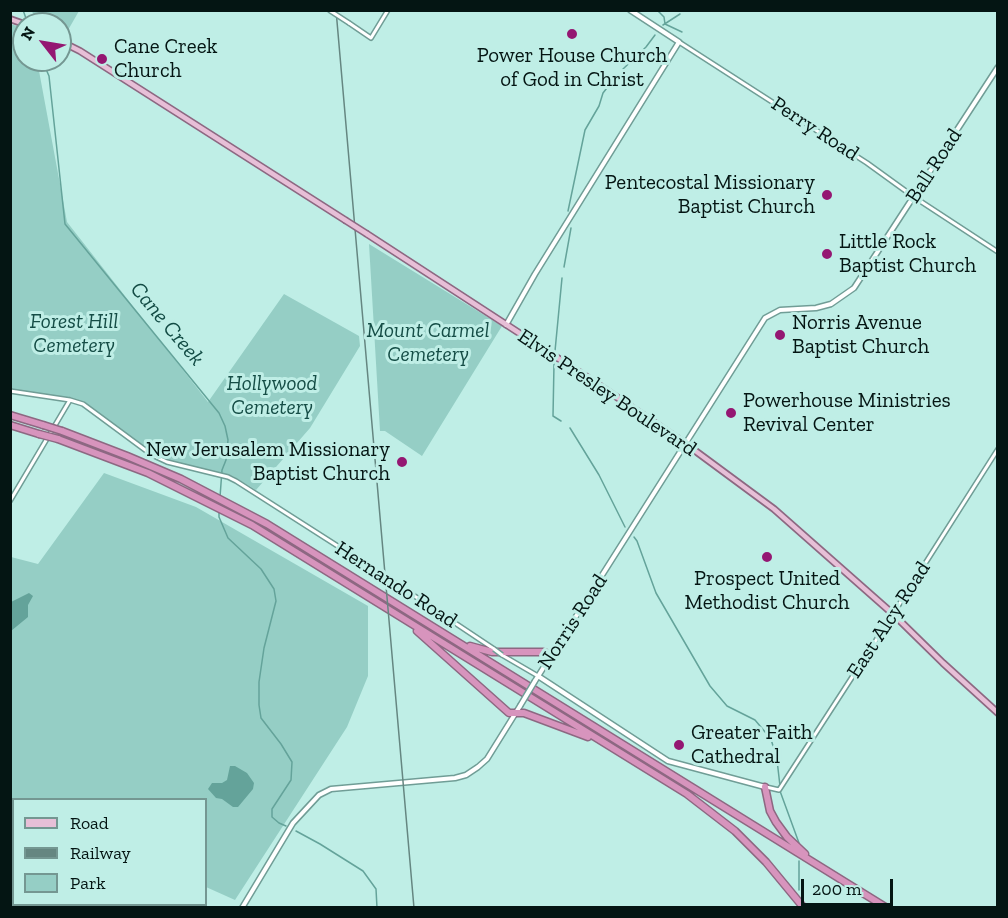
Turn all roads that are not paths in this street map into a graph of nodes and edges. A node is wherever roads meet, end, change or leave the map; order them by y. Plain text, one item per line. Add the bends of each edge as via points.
1 (329, 10) edge
2 (388, 10) edge
3 (630, 10) edge
4 (679, 42) junction
5 (72, 47) edge
6 (998, 67) edge
7 (914, 197) junction
8 (998, 252) edge
9 (780, 310) joint
10 (506, 325) junction
11 (10, 391) edge
12 (70, 400) junction
13 (10, 415) edge
14 (10, 425) edge
15 (686, 444) junction
16 (998, 448) edge
17 (10, 501) edge
18 (893, 614) junction
19 (404, 619) junction
20 (455, 640) junction
21 (552, 655) junction
22 (538, 676) junction
23 (515, 713) junction
24 (998, 713) edge
25 (606, 744) junction
26 (765, 787) junction
27 (779, 790) joint
28 (815, 862) junction
29 (242, 908) edge
30 (802, 908) edge
31 (887, 908) edge

1 - 2 street, bridge via 371,38
3 - 4 main road, Perry Road
4 - 7 street, Perry Road
4 - 10 main road
5 - 10 main road, Elvis Presley Boulevard, bridge
6 - 7 main road, Ball Road
7 - 8 street, Perry Road
7 - 9 main road, Ball Road via 846,295 816,308
9 - 15 main road, Norris Road via 765,318
10 - 15 main road, Elvis Presley Boulevard
11 - 12 street, Hernando Road
12 - 17 street
12 - 22 street, Hernando Road, bridge via 83,404 152,455 228,477
13 - 20 highway, bridge via 127,456 229,503
14 - 19 highway, bridge via 142,471 212,504
15 - 18 main road, Elvis Presley Boulevard via 774,509
15 - 21 main road, Norris Road
16 - 18 street, East Alcy Road
18 - 24 main road, Elvis Presley Boulevard
18 - 27 street, East Alcy Road
19 - 23 highway via 509,713
19 - 25 highway
20 - 21 highway via 492,652
20 - 28 highway
21 - 22 main road, Norris Road
22 - 23 main road, Norris Road, bridge
22 - 26 main road, Hernando Road via 668,761
23 - 25 highway
23 - 29 main road, Norris Road via 487,759 466,775 331,789 319,795 293,824
25 - 30 highway via 687,794 735,831 766,862
26 - 27 street, Hernando Road
26 - 28 highway via 770,811 779,826
28 - 31 highway

